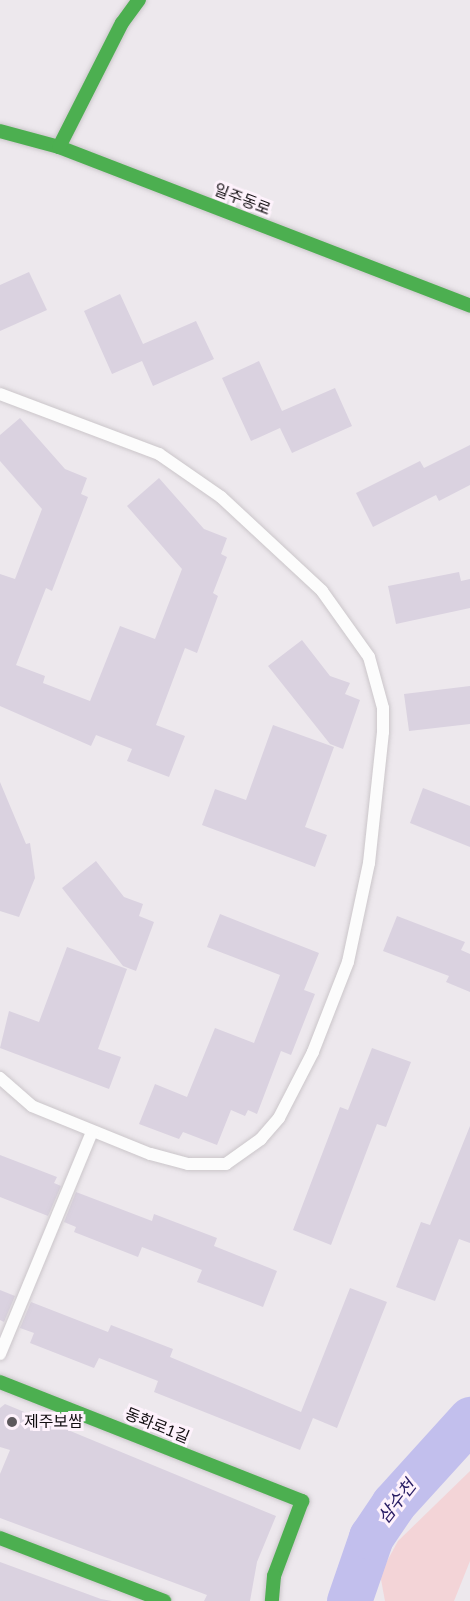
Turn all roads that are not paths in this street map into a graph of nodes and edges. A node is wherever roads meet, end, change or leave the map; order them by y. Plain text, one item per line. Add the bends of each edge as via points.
1 (139, 0) edge
2 (0, 131) edge
3 (59, 147) junction
4 (470, 306) edge
5 (0, 394) edge
6 (0, 1078) edge
7 (92, 1132) junction
8 (0, 1354) edge
9 (0, 1382) edge
10 (0, 1538) edge
11 (164, 1601) edge
12 (273, 1601) edge

1 - 3 street via 122,23
2 - 3 street, 일주동로
3 - 4 street, 일주동로
5 - 7 lane via 159,454 221,497 322,591 369,657 383,708 381,770 369,863 348,962 332,1011 279,1118 246,1152 215,1166 150,1154
6 - 7 lane via 32,1106
7 - 8 lane
9 - 12 street, 동화로1길 via 302,1501 274,1576
10 - 11 street

